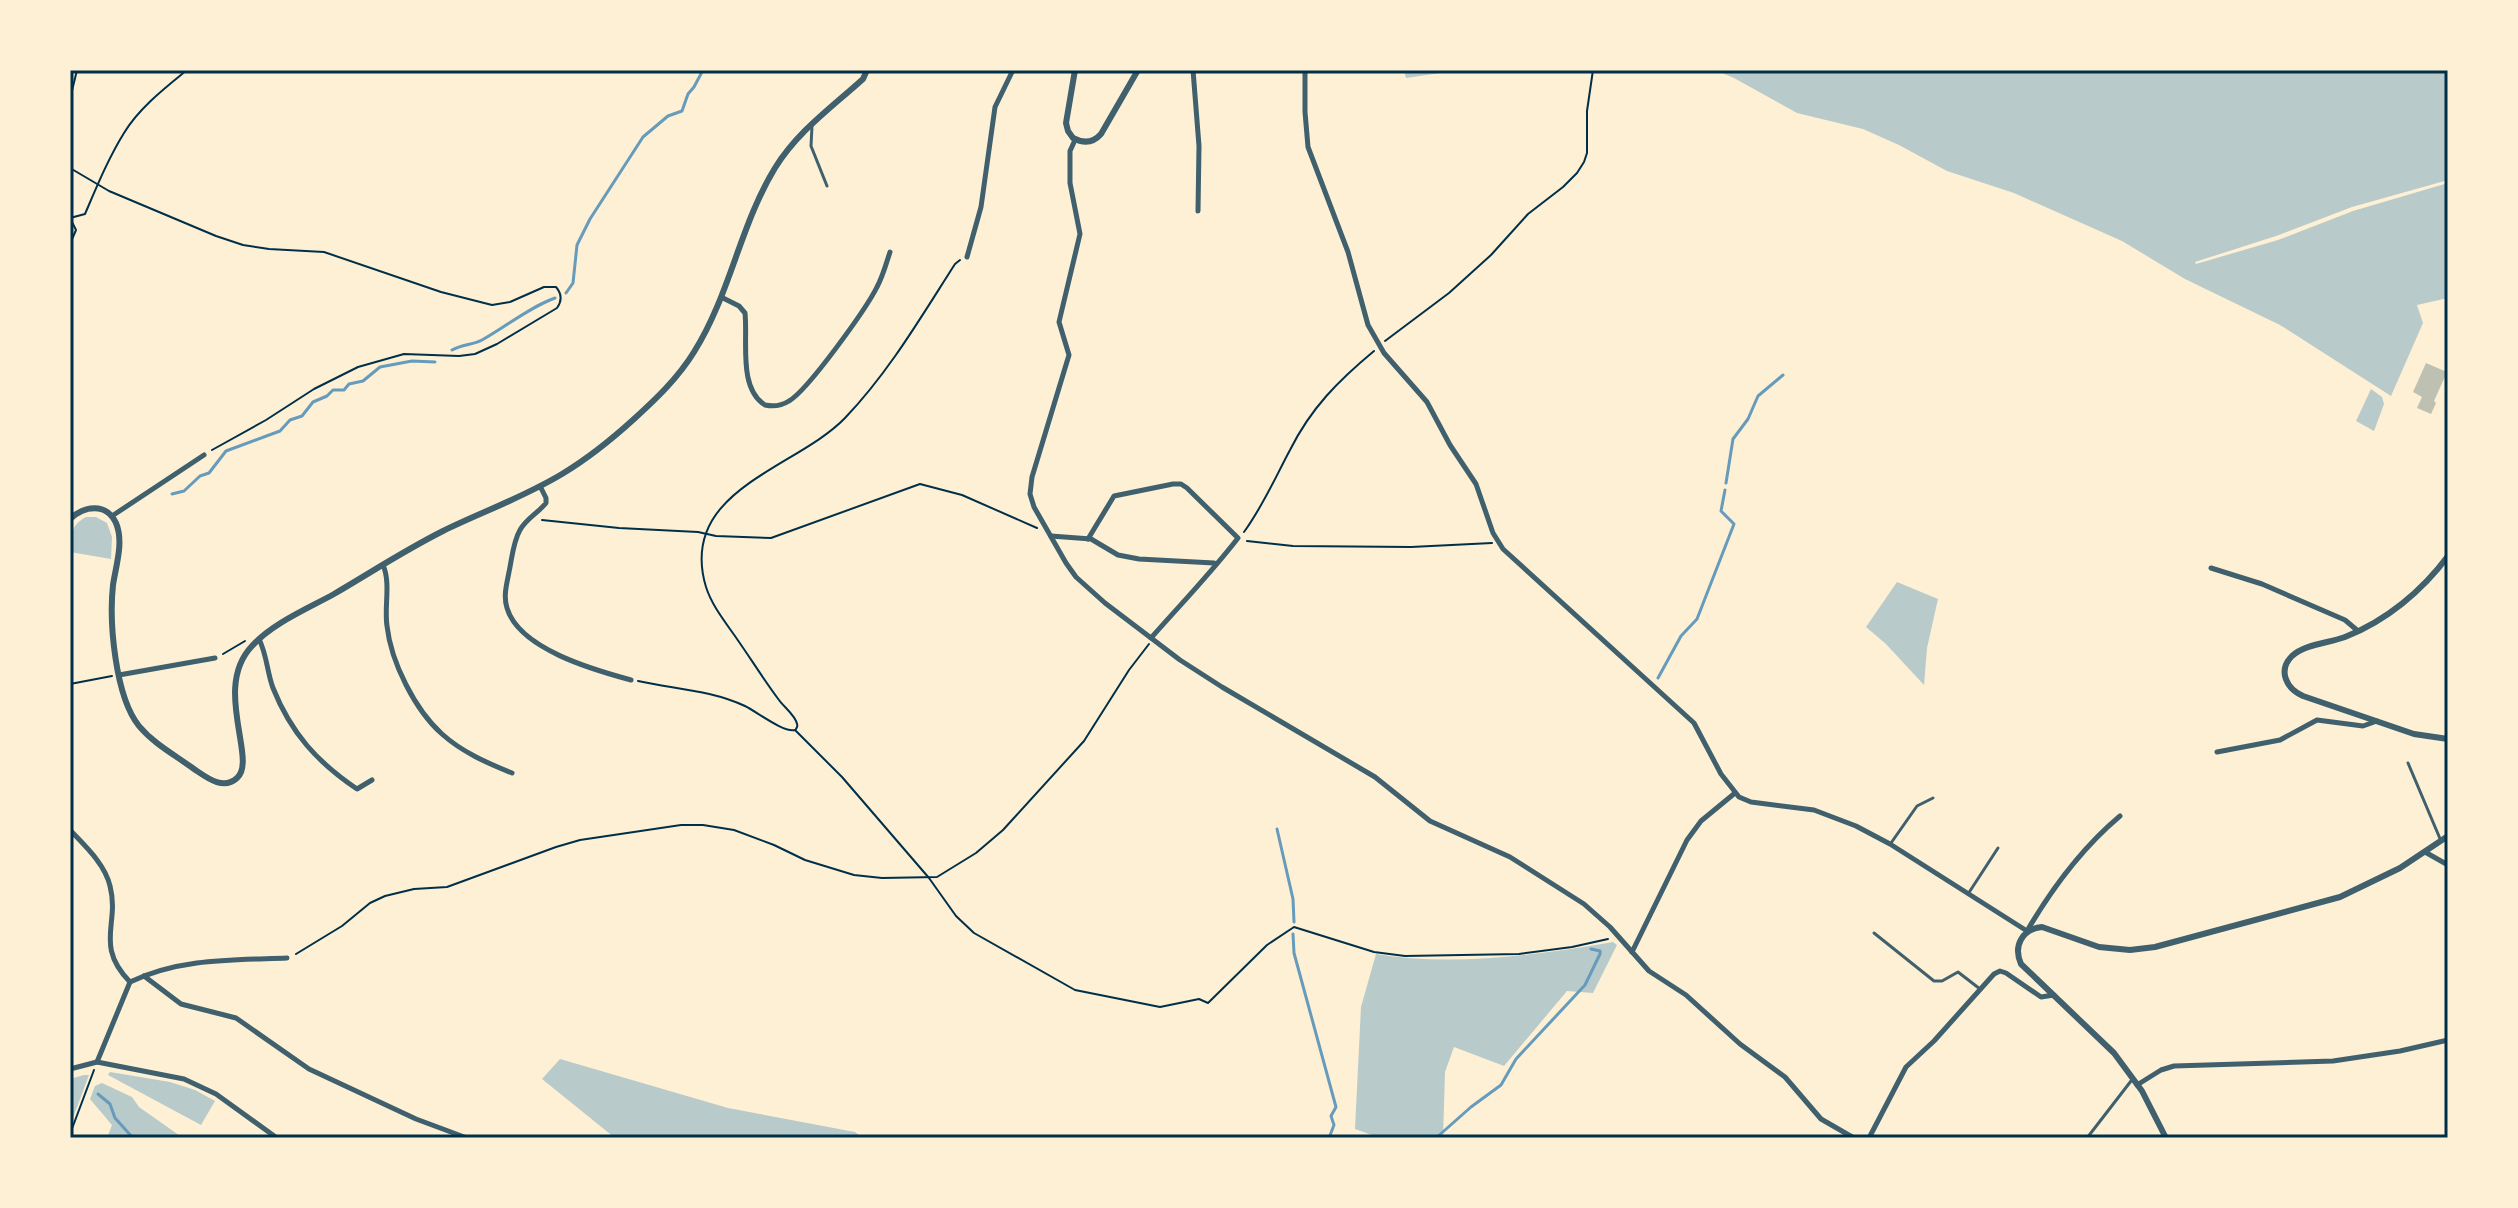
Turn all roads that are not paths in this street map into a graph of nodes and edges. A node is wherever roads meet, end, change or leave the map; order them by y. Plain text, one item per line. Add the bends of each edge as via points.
1 (867, 70) edge
2 (1013, 70) edge
3 (1075, 70) edge
4 (1138, 70) edge
5 (1193, 70) edge
6 (1305, 70) edge
7 (812, 122) junction
8 (1075, 140) junction
9 (827, 186) dead end
10 (1198, 211) dead end
11 (890, 252) dead end
12 (967, 257) road end
13 (720, 297) junction
14 (204, 455) road end
15 (540, 486) junction
16 (112, 516) junction
17 (70, 519) edge
18 (1051, 536) junction
19 (1088, 539) junction
20 (2448, 556) edge
21 (1214, 563) junction
22 (383, 565) junction
23 (2211, 568) dead end
24 (2358, 631) junction
25 (259, 639) junction
26 (1152, 639) junction
27 (215, 658) road end
28 (119, 675) junction
29 (631, 680) road end
30 (2378, 721) junction
31 (2448, 739) edge
32 (2217, 752) dead end
33 (2408, 763) dead end
34 (512, 773) dead end
35 (372, 780) dead end
36 (1735, 793) junction
37 (1933, 798) dead end
38 (2120, 816) dead end
39 (70, 830) edge
40 (2448, 836) edge
41 (2441, 841) junction
42 (1890, 844) junction
43 (1998, 848) dead end
44 (2425, 852) junction
45 (2448, 865) edge
46 (1968, 894) junction
47 (2027, 931) junction
48 (1874, 933) dead end
49 (1632, 952) junction
50 (287, 958) road end
51 (144, 976) junction
52 (130, 982) junction
53 (1980, 989) junction
54 (2054, 995) junction
55 (2448, 1040) edge
56 (97, 1062) junction
57 (70, 1069) edge
58 (2135, 1082) junction
59 (277, 1138) edge
60 (467, 1138) edge
61 (1853, 1138) edge
62 (1869, 1138) edge
63 (2087, 1138) edge
64 (2166, 1138) edge

1 - 7 street
2 - 12 street via 993,115 981,207
3 - 8 street via 1066,123
4 - 8 street via 1101,134 1090,142
5 - 10 street
6 - 36 street via 1308,147 1348,252 1368,325 1384,353 1427,402 1476,484 1499,543 1694,723
7 - 9 lane via 811,146
7 - 13 street via 767,183
8 - 18 street via 1070,179 1080,234 1059,322 1069,355 1030,486 1032,503
11 - 13 street via 871,299 807,385 779,406 765,405 755,396 747,369 745,313
13 - 15 street via 701,340 673,381 606,442
14 - 16 street
15 - 22 street
15 - 29 street via 546,503 517,536 506,590 512,620 566,660
16 - 17 street via 90,508
16 - 28 street via 119,540 112,602
18 - 19 street
18 - 26 street via 1076,577
19 - 21 street via 1118,555
19 - 21 street via 1114,496 1177,484 1238,538
20 - 24 street via 2395,610
21 - 26 street
22 - 25 street
22 - 34 street via 388,637 414,698 447,739
23 - 24 street via 2262,584
24 - 30 street via 2295,654 2286,664 2285,677 2298,694
25 - 28 street via 236,676 243,765 239,776 227,783 208,778 146,733 129,710
25 - 35 street via 276,695 312,753 357,789
26 - 49 street via 1375,777 1433,823 1510,857 1567,893 1598,915
27 - 28 street
30 - 31 street
30 - 32 street via 2363,726 2317,720 2275,741
33 - 41 lane
36 - 42 street via 1751,802 1832,816
36 - 49 street via 1687,840
37 - 42 lane via 1917,806
38 - 47 street via 2081,856
39 - 52 street via 108,880 109,943
40 - 41 street
41 - 44 street
42 - 46 street
43 - 46 lane
44 - 45 street
44 - 47 street via 2340,897 2155,947 2130,950 2094,945 2047,928
46 - 47 street
47 - 54 street via 2017,947 2019,961
48 - 53 lane via 1934,981 1958,972
49 - 61 street via 1785,1077 1821,1119
50 - 51 street via 187,964
51 - 52 street
51 - 60 street via 181,1004 236,1018 309,1069
52 - 56 street
53 - 54 street via 2002,971 2041,997
53 - 62 street via 1906,1067
54 - 58 street via 2105,1043
55 - 58 street via 2333,1061 2174,1066
56 - 57 street
56 - 59 street via 190,1081
58 - 63 lane
58 - 64 street

